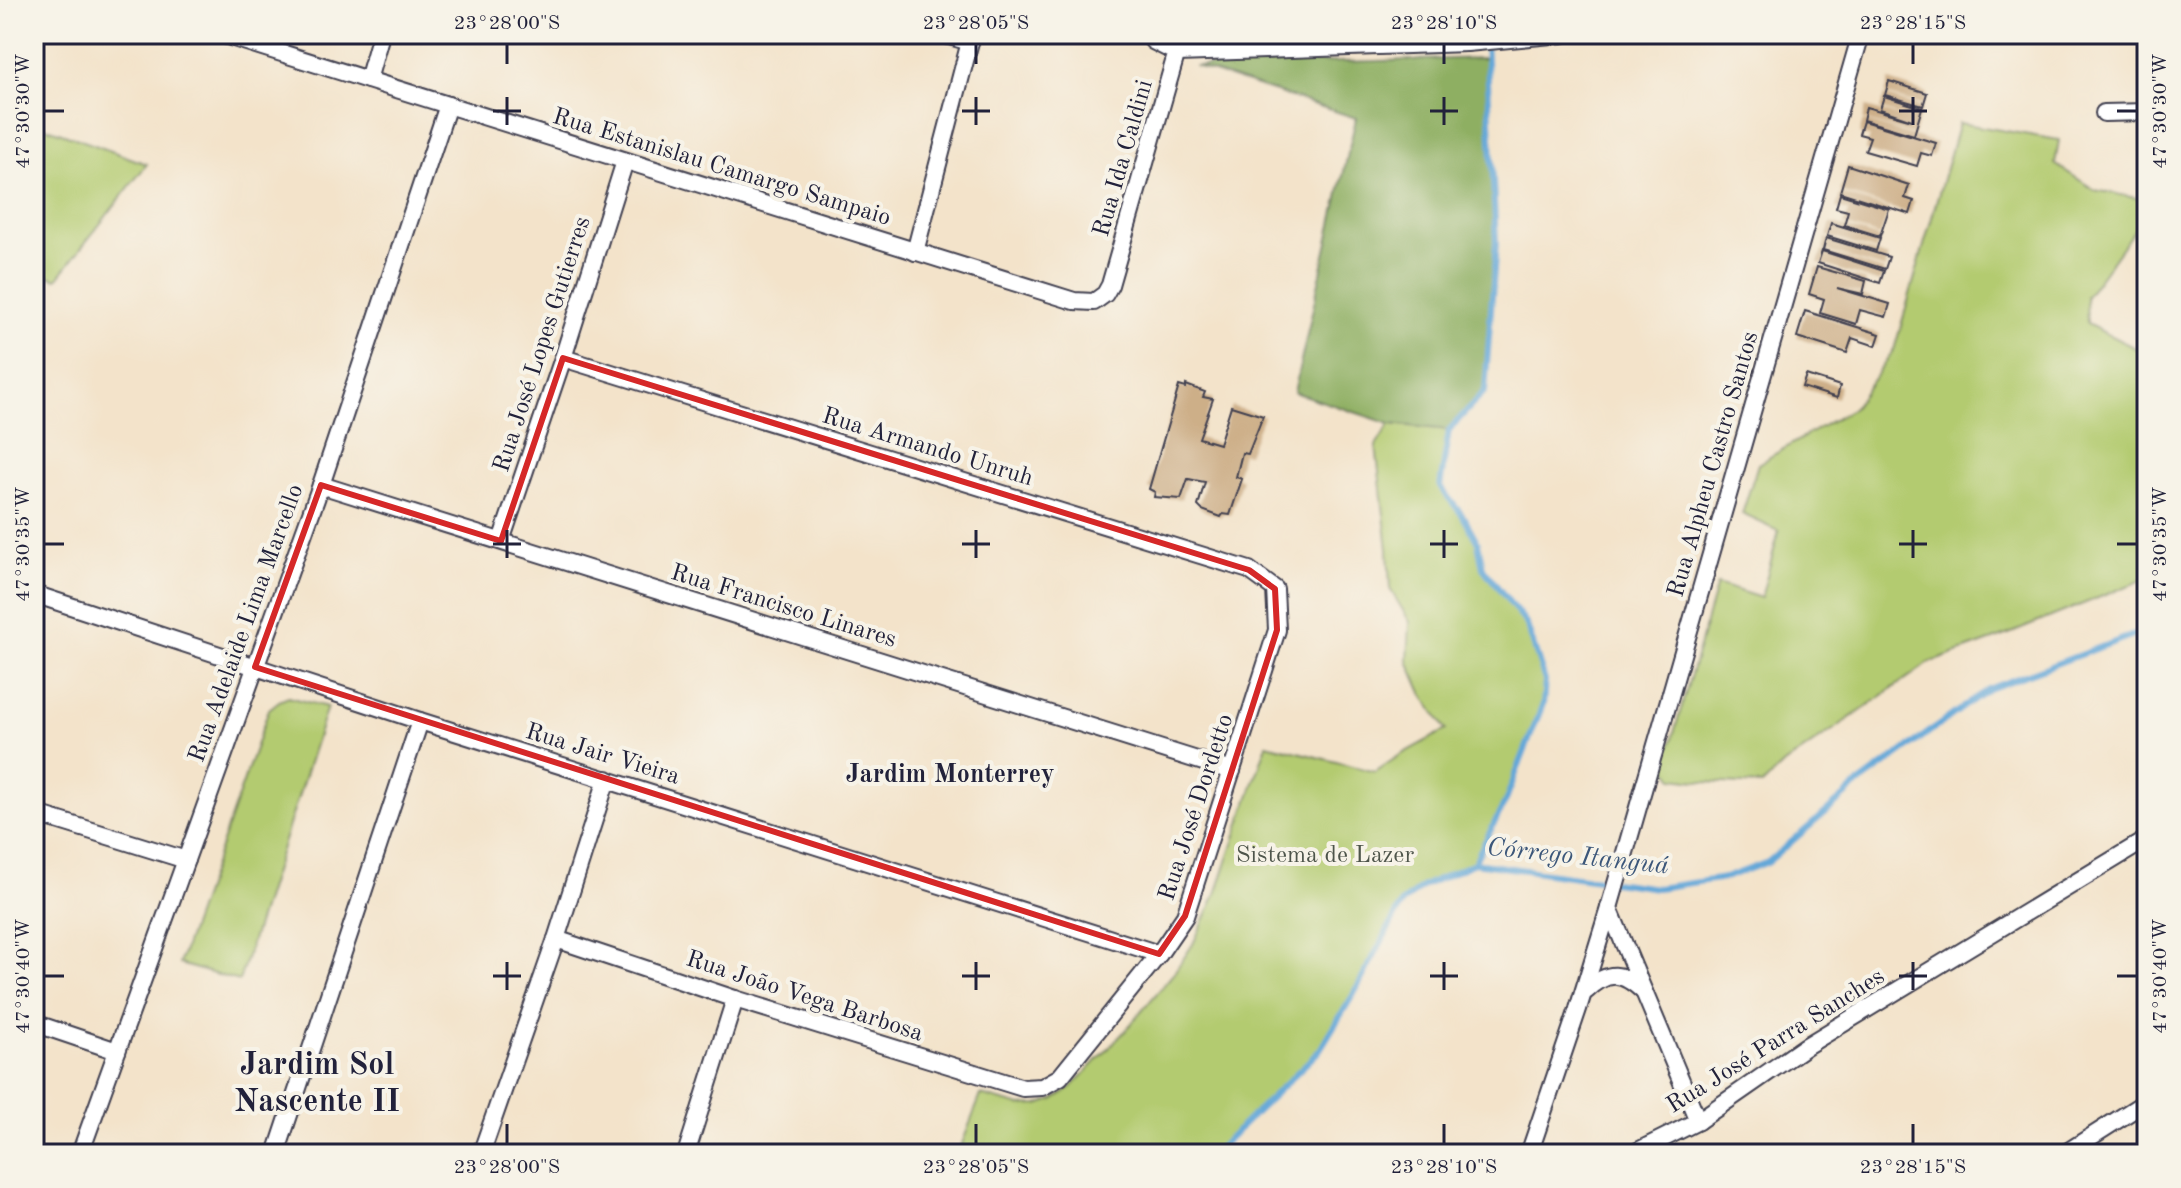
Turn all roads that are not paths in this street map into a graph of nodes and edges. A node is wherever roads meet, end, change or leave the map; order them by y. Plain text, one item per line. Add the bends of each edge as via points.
1 (221, 34) edge
2 (381, 34) edge
3 (942, 34) edge
4 (1148, 34) edge
5 (1182, 34) edge
6 (1563, 34) edge
7 (1861, 34) edge
8 (971, 38) edge
9 (1177, 53) junction
10 (368, 80) junction
11 (448, 105) junction
12 (2147, 112) edge
13 (2104, 113) dead end
14 (625, 161) junction
15 (915, 252) junction
16 (1105, 294) joint
17 (563, 358) junction
18 (321, 485) junction
19 (501, 541) junction
20 (1275, 589) joint
21 (34, 594) edge
22 (255, 667) junction
23 (420, 721) junction
24 (1232, 771) junction
25 (607, 779) junction
26 (34, 813) edge
27 (2147, 839) edge
28 (186, 860) junction
29 (1610, 904) junction
30 (556, 939) junction
31 (1159, 954) junction
32 (1645, 993) junction
33 (735, 999) junction
34 (1578, 1009) junction
35 (34, 1023) edge
36 (117, 1051) junction
37 (1042, 1087) joint
38 (2147, 1101) edge
39 (1698, 1121) junction
40 (80, 1154) edge
41 (276, 1154) edge
42 (481, 1154) edge
43 (686, 1154) edge
44 (1529, 1154) edge
45 (1632, 1154) edge
46 (2064, 1154) edge

1 - 10 street, Rua Estanislau Camargo Sampaio
2 - 10 street
3 - 8 street
4 - 9 street
5 - 9 street, Rua Ida Caldini
6 - 9 street via 1467,43
7 - 29 street, Rua Alpheu Castro Santos
8 - 15 street
9 - 16 street, Rua Ida Caldini
10 - 11 street, Rua Estanislau Camargo Sampaio
11 - 14 street, Rua Estanislau Camargo Sampaio
11 - 18 street, Rua Adelaide Lima Marcello
12 - 13 street
14 - 15 street, Rua Estanislau Camargo Sampaio
14 - 17 street, Rua José Lopes Gutierres
15 - 16 street, Rua Estanislau Camargo Sampaio via 1074,301 1094,302
17 - 19 street, Rua José Lopes Gutierres
17 - 20 street, Rua Armando Unruh via 1249,570
18 - 19 street, Rua Francisco Linares
18 - 22 street, Rua Adelaide Lima Marcello
19 - 24 street, Rua Francisco Linares
20 - 24 street, Rua José Dordetto via 1277,630
21 - 22 street, Rua Jair Vieira
22 - 23 street, Rua Jair Vieira
22 - 28 street, Rua Adelaide Lima Marcello
23 - 25 street, Rua Jair Vieira
23 - 41 street
24 - 31 street, Rua José Dordetto via 1185,916
25 - 30 street
25 - 31 street, Rua Jair Vieira
26 - 28 street
27 - 39 street, Rua José Parra Sanches via 1806,1046
28 - 36 street, Rua Adelaide Lima Marcello
29 - 32 street
29 - 34 street, Rua Alpheu Castro Santos
30 - 33 street, Rua João Vega Barbosa
30 - 42 street
31 - 37 street, Rua José Dordetto via 1060,1077
32 - 34 street, Rua Alpheu Castro Santos via 1624,977 1610,975 1587,991
32 - 39 street
33 - 37 street, Rua João Vega Barbosa via 1023,1088
33 - 43 street
34 - 44 street, Rua Alpheu Castro Santos
35 - 36 street
36 - 40 street, Rua Adelaide Lima Marcello
38 - 46 street
39 - 45 street, Rua José Parra Sanches

